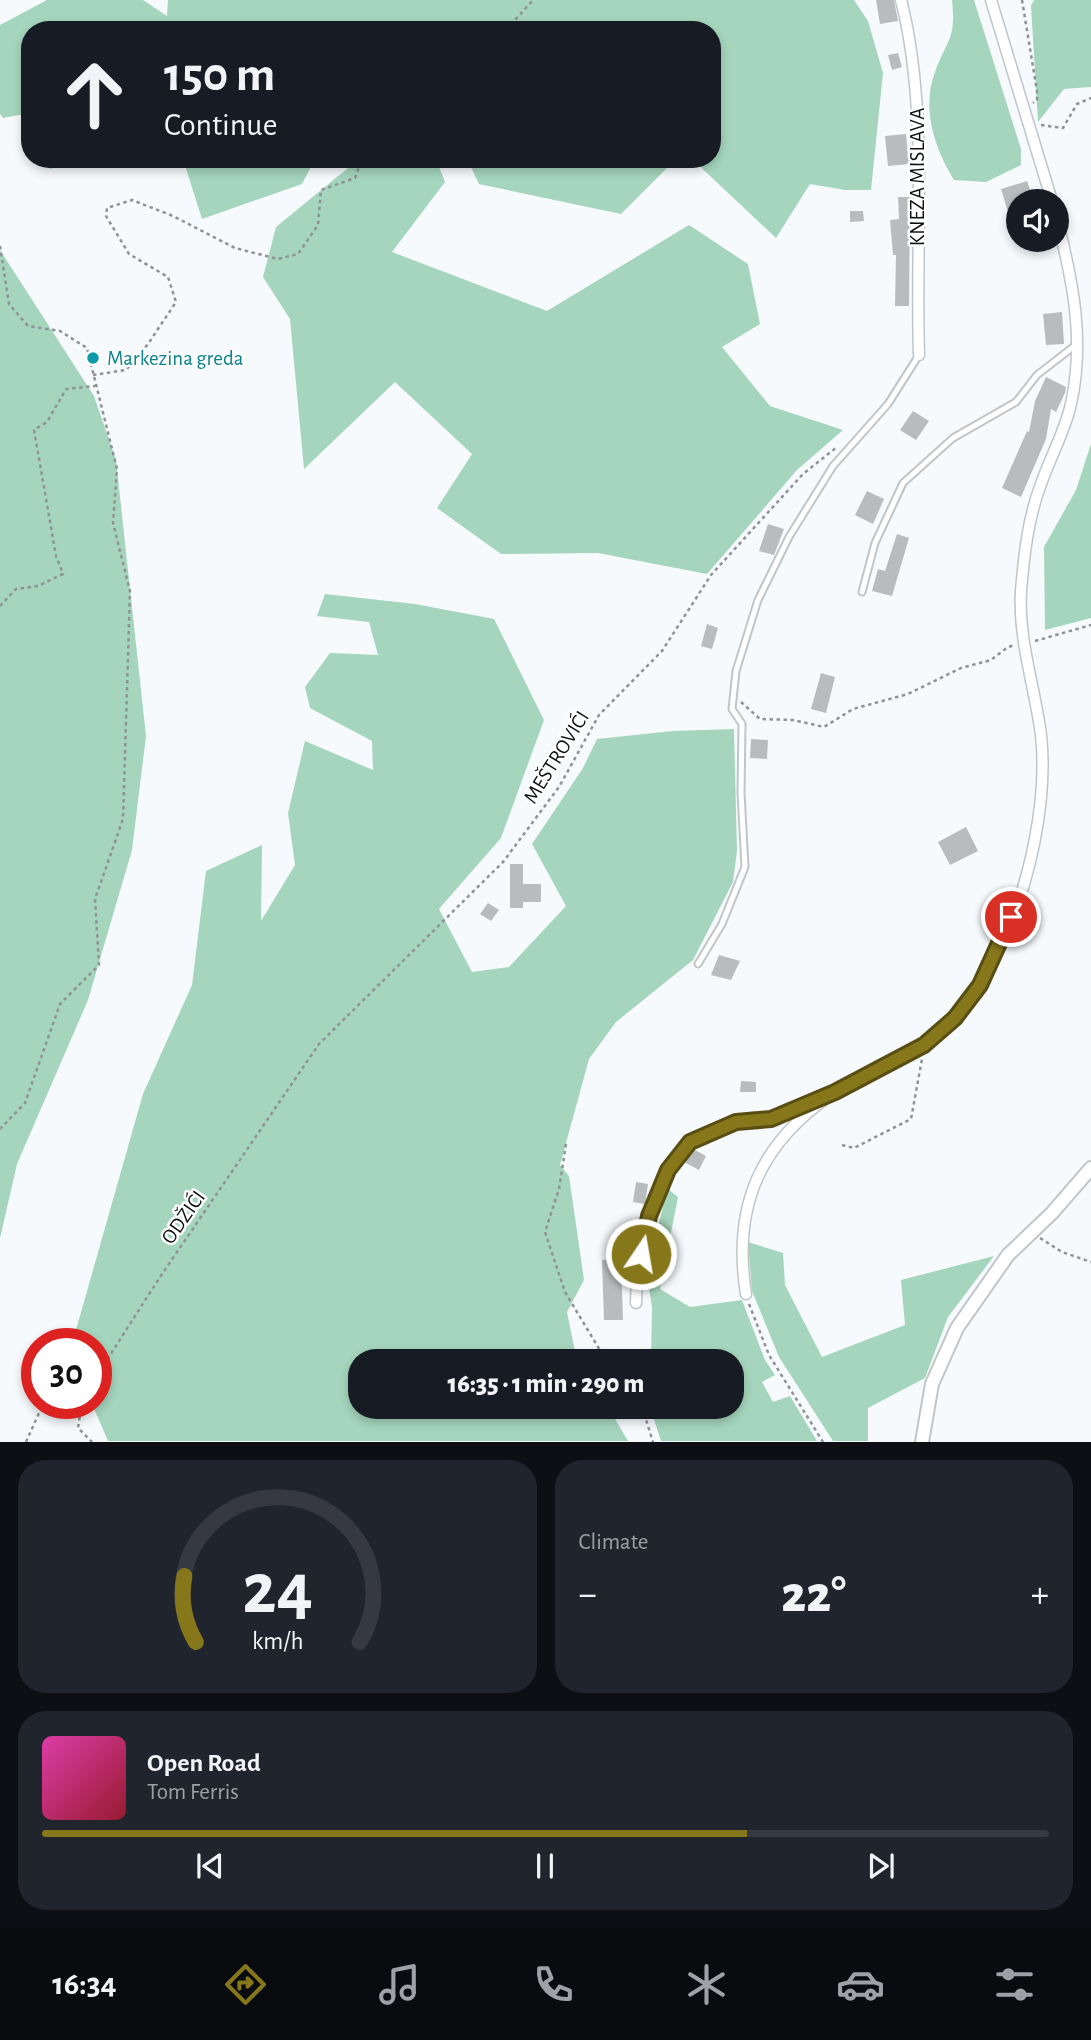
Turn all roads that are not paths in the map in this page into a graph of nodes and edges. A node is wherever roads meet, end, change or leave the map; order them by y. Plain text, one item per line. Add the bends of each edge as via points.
1 (901, 0) edge
2 (991, 0) edge
3 (1048, 189) edge
4 (1065, 252) edge
5 (1079, 342) junction
6 (919, 355) joint
7 (862, 592) dead end
8 (698, 964) dead end
9 (835, 1092) junction
10 (1091, 1168) edge
11 (746, 1294) road end
12 (636, 1303) dead end
13 (922, 1441) edge

1 - 6 street, KNEZA MISLAVA via 916,94
2 - 3 street
4 - 5 street
5 - 7 lane via 1037,376 1016,402 953,438 903,483 875,543
5 - 9 street via 1071,406 1039,488 1026,541 1021,596 1041,737 1041,808 1025,876 1004,938 980,985 955,1018 924,1045
6 - 8 lane via 888,404 832,466 758,600 736,671 732,709 742,724 745,867 722,924
9 - 11 street via 787,1133 756,1177 743,1223 741,1262
9 - 12 street via 771,1119 736,1122 690,1142 668,1170 649,1216 636,1274
10 - 13 street via 1008,1255 957,1328 932,1384

